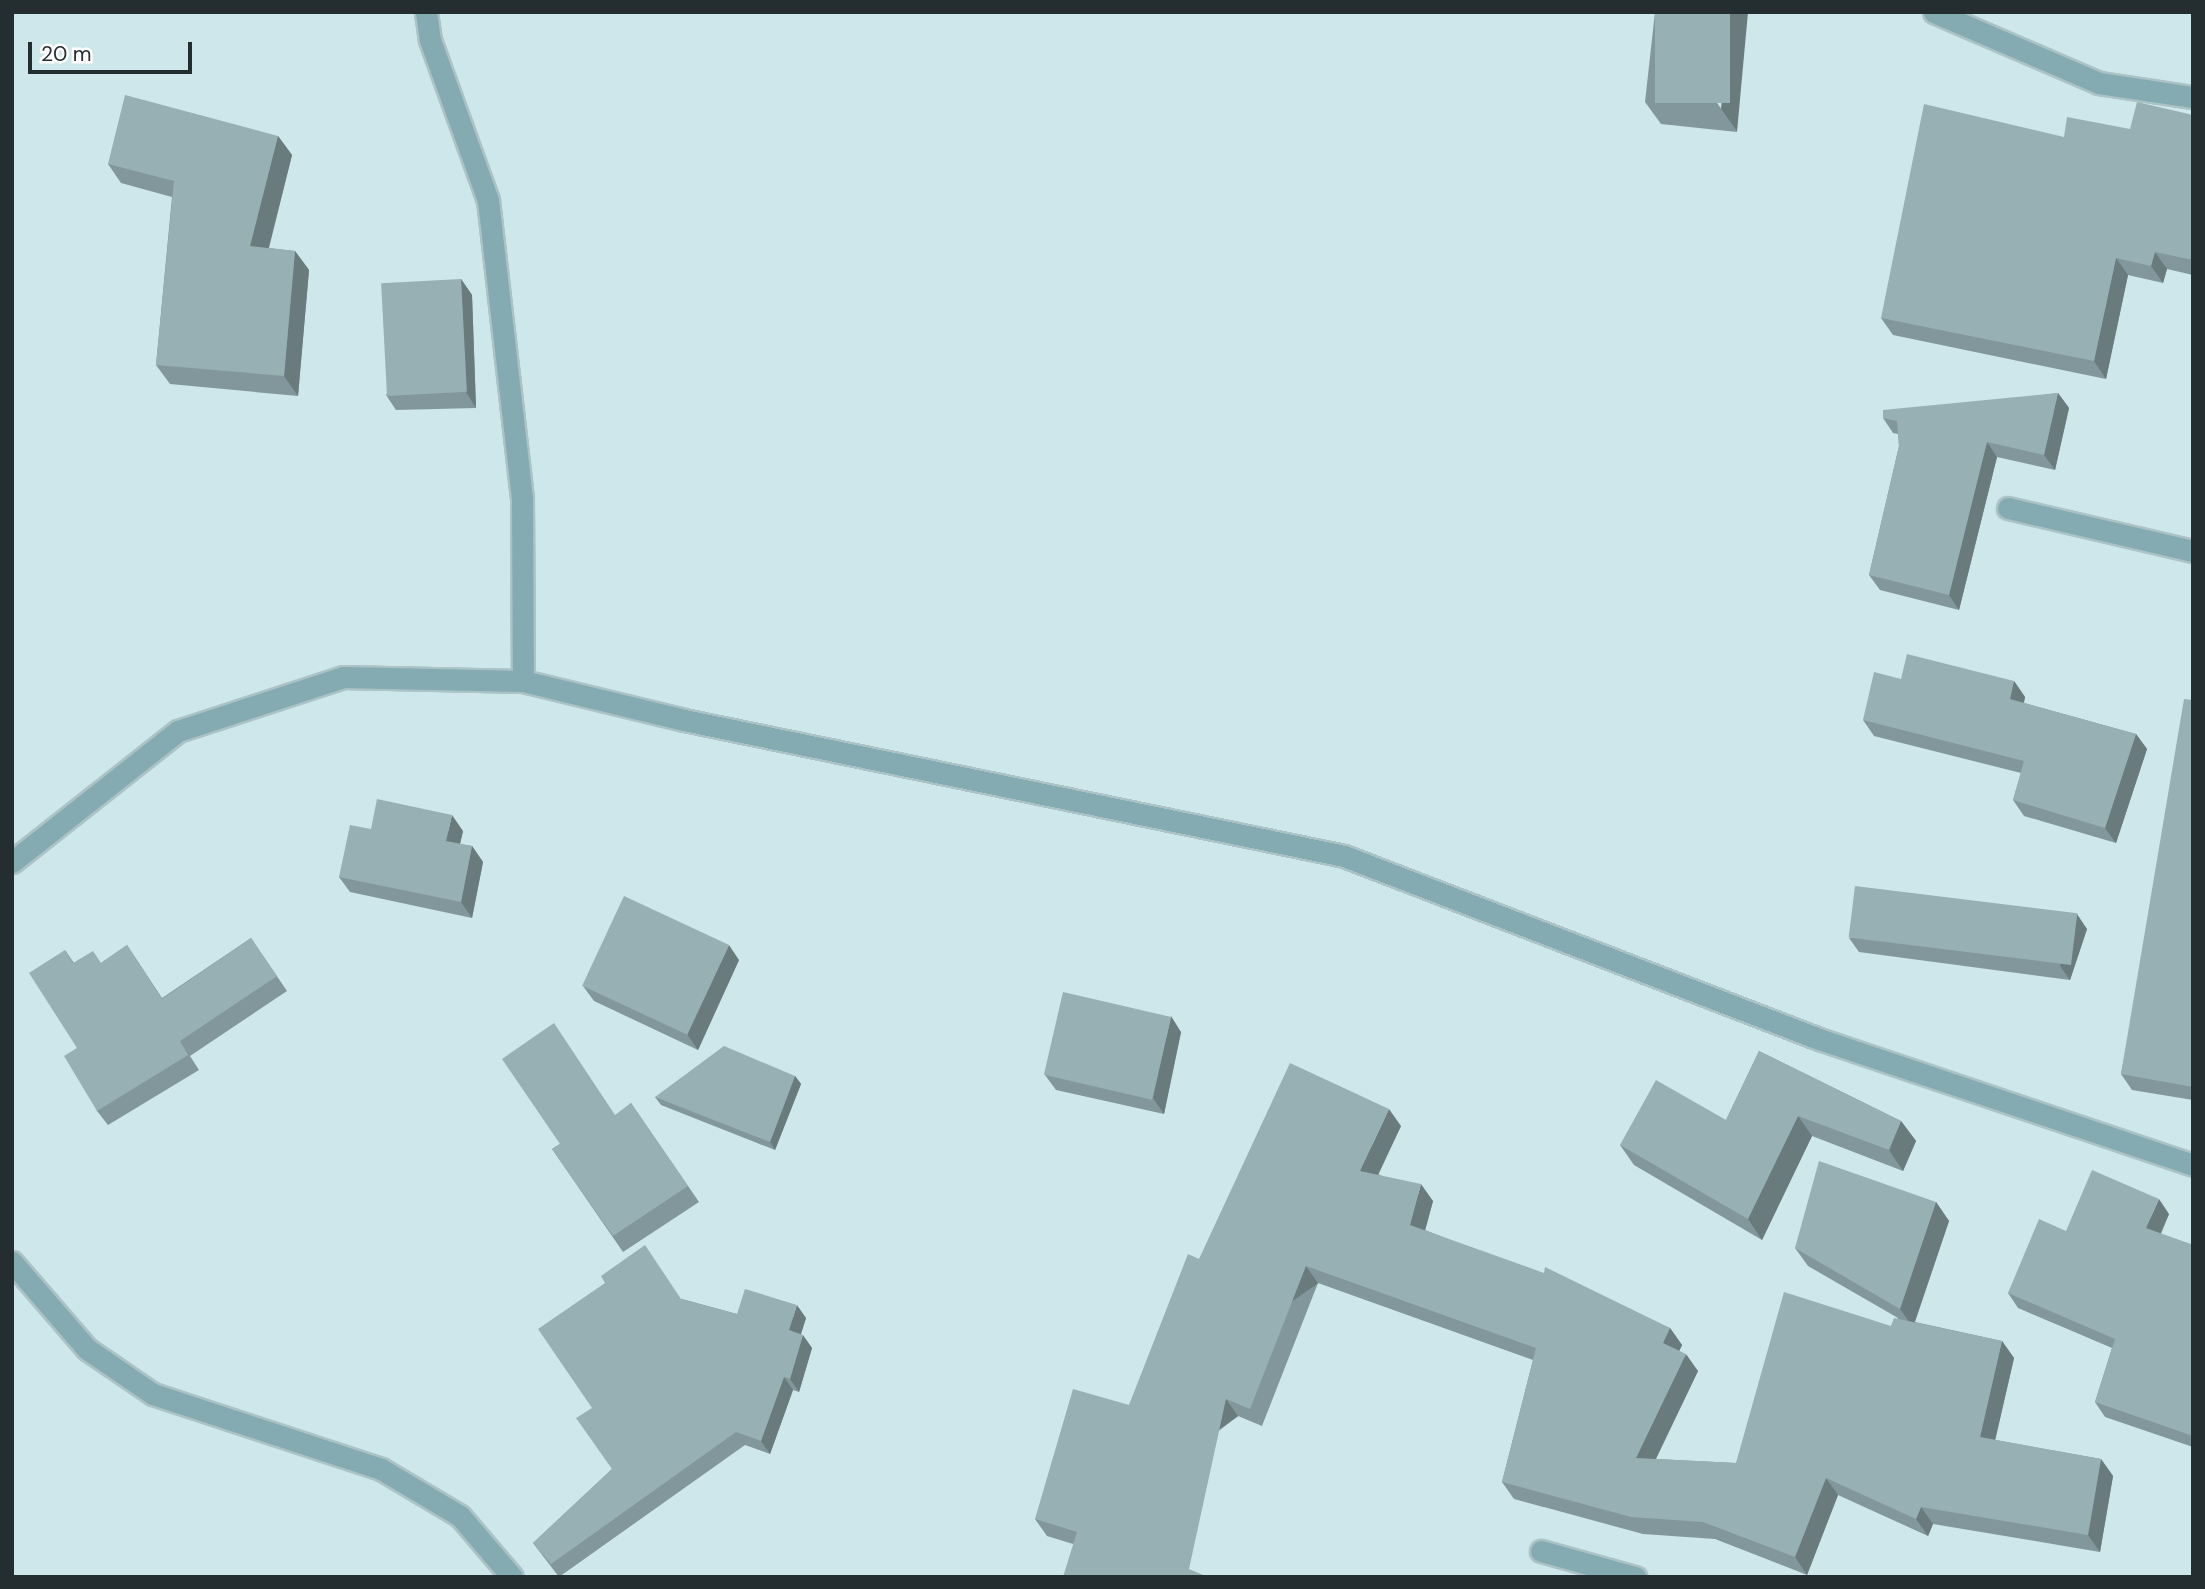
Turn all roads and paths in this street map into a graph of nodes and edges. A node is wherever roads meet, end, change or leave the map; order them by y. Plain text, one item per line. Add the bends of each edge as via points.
1 (426, 12) edge
2 (1934, 12) edge
3 (2193, 97) edge
4 (2008, 508) dead end
5 (2193, 551) edge
6 (523, 681) junction
7 (12, 862) edge
8 (2193, 1165) edge
9 (12, 1262) edge
10 (1542, 1551) dead end
11 (512, 1577) edge
12 (1635, 1577) edge

1 - 6 street via 430,40 488,200 522,500
2 - 3 street via 2099,83
4 - 5 street
6 - 7 street via 343,677 177,731
6 - 8 street via 684,720 1344,856 1819,1039
9 - 11 street via 87,1349 153,1394 381,1469 460,1516
10 - 12 street

